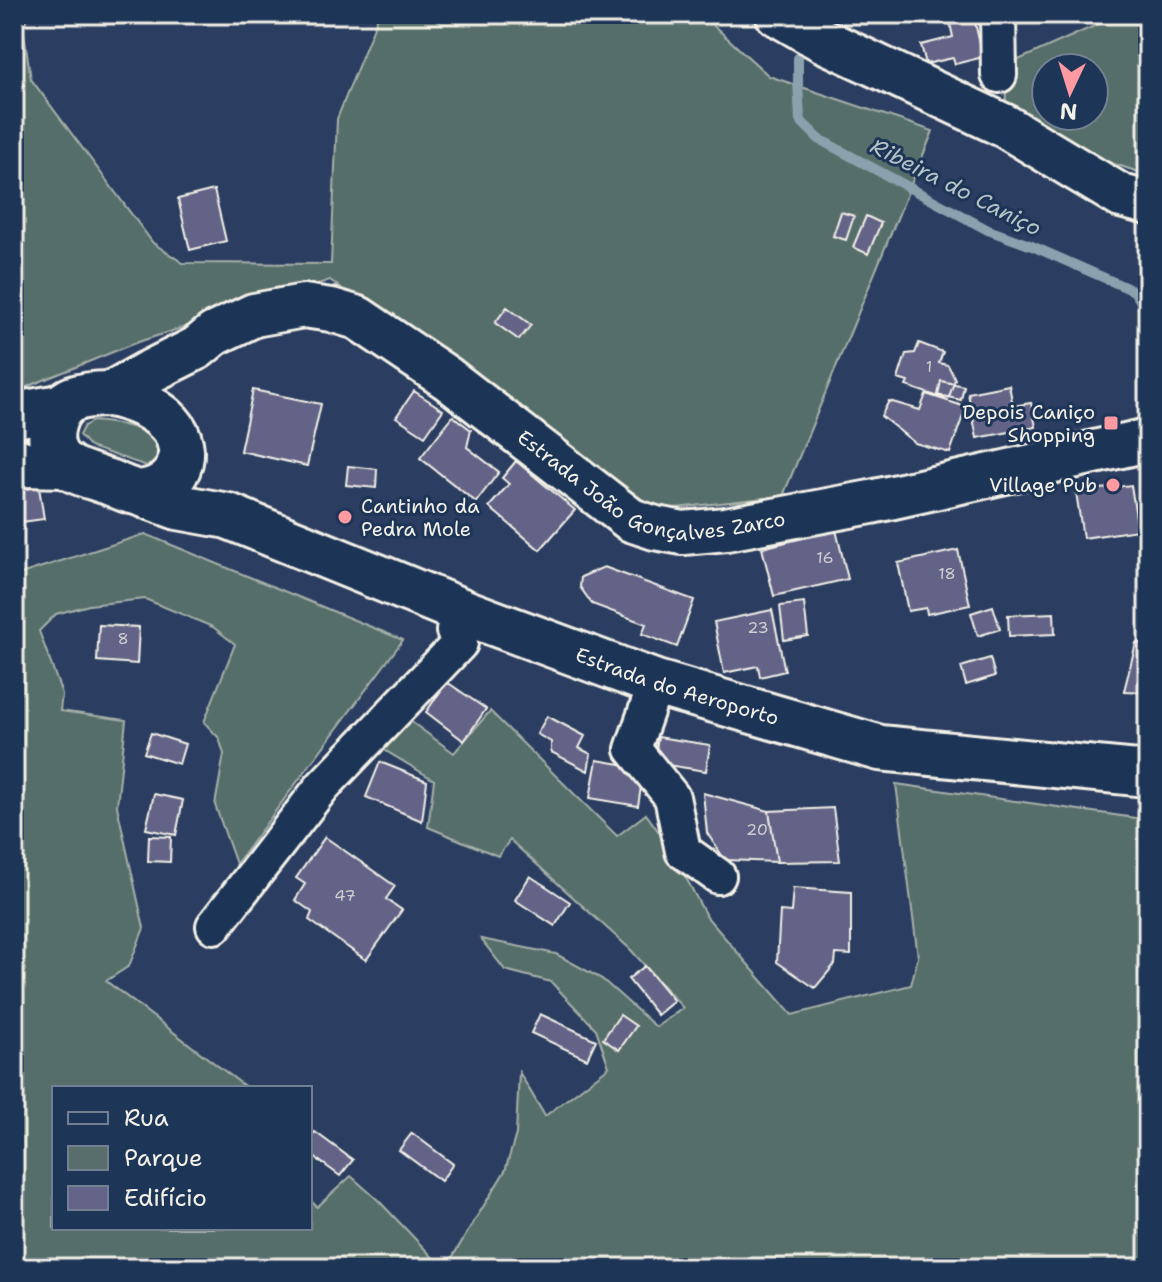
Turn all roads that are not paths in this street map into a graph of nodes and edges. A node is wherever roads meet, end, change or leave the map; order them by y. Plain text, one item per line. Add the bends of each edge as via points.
1 (777, 14) edge
2 (998, 14) edge
3 (999, 75) dead end
4 (1148, 203) edge
5 (197, 348) junction
6 (109, 394) junction
7 (61, 407) junction
8 (14, 415) edge
9 (171, 426) junction
10 (1148, 440) edge
11 (14, 460) edge
12 (66, 465) junction
13 (178, 470) junction
14 (140, 493) junction
15 (228, 516) junction
16 (464, 612) junction
17 (656, 683) junction
18 (1148, 774) edge
19 (718, 876) dead end
20 (214, 926) dead end

1 - 4 street via 1005,126 1121,196
2 - 3 street
5 - 6 street, Estrada João Gonçalves Zarco
5 - 9 street via 175,397
5 - 10 street, Estrada João Gonçalves Zarco via 254,315 304,306 358,318 447,378 631,520 683,533 871,502
6 - 7 main road via 84,396
6 - 9 main road via 144,406
7 - 8 main road
7 - 12 main road via 50,441
9 - 13 main road via 182,450
11 - 12 main road
12 - 14 main road
13 - 14 main road via 154,490
13 - 15 main road, Estrada do Aeroporto
14 - 15 main road, Estrada do Aeroporto
15 - 16 main road, Estrada do Aeroporto
16 - 17 main road, Estrada do Aeroporto
16 - 20 street via 454,631 460,643 322,787
17 - 18 main road, Estrada do Aeroporto via 880,748
17 - 19 street via 633,749 672,797 683,851

